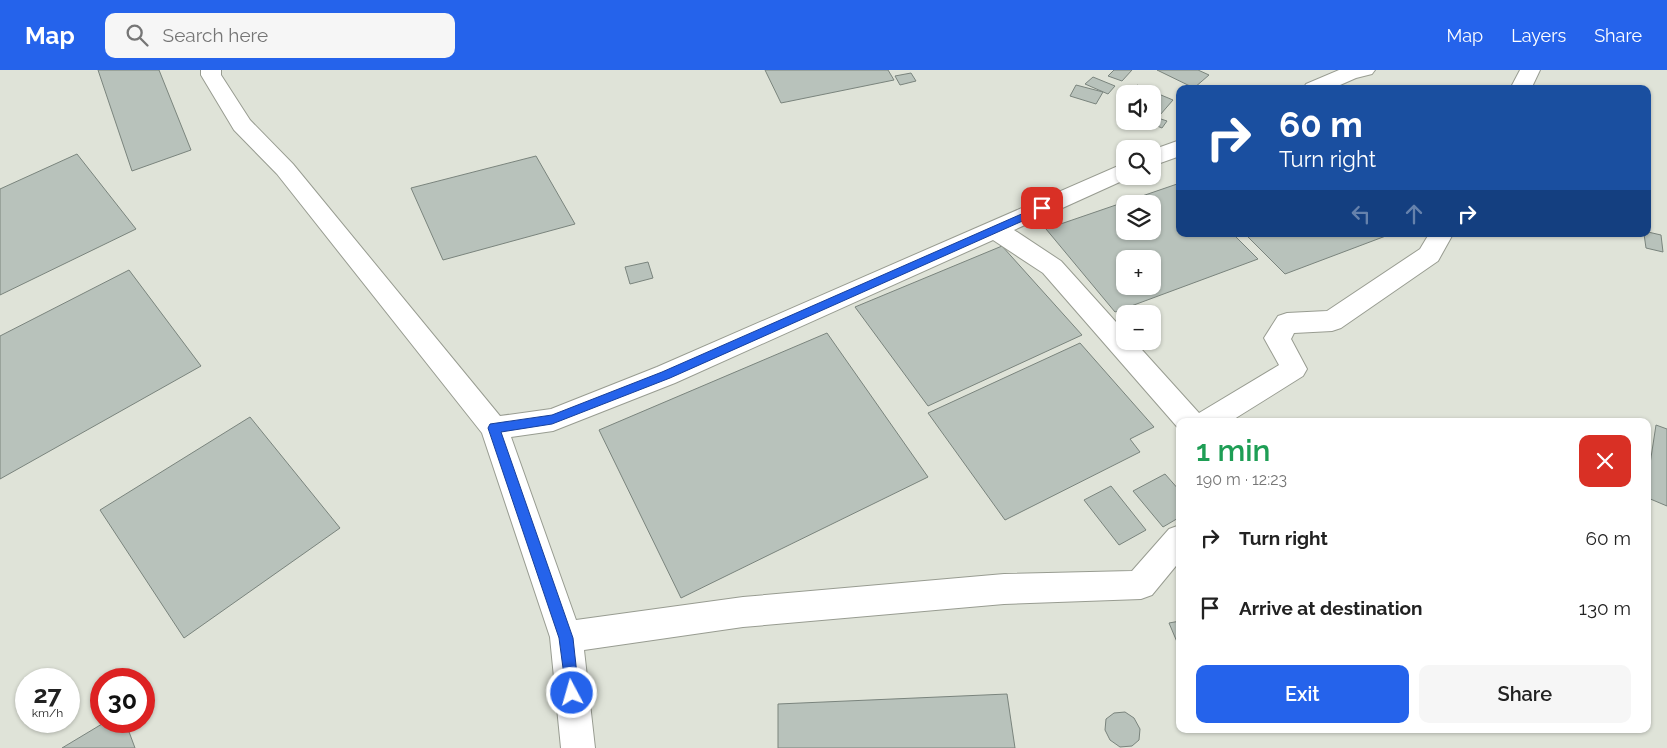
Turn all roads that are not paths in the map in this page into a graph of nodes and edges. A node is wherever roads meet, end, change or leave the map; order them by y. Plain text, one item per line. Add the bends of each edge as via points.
1 (211, 70) edge
2 (1365, 70) edge
3 (1530, 70) edge
4 (1323, 85) edge
5 (1522, 85) edge
6 (1176, 149) edge
7 (1161, 155) edge
8 (1116, 175) edge
9 (996, 230) junction
10 (1439, 237) edge
11 (1186, 418) edge
12 (1215, 418) edge
13 (494, 428) junction
14 (1176, 543) edge
15 (566, 638) junction
16 (578, 748) edge

1 - 13 street via 242,125 285,169
2 - 4 street
3 - 5 street
6 - 7 street
8 - 9 street
9 - 11 street via 1052,267
9 - 13 street via 658,379 552,420
10 - 12 street via 1429,255 1332,321 1287,323 1277,338 1294,369
13 - 15 street
14 - 15 street via 1141,585 1004,589 753,611
15 - 16 street

